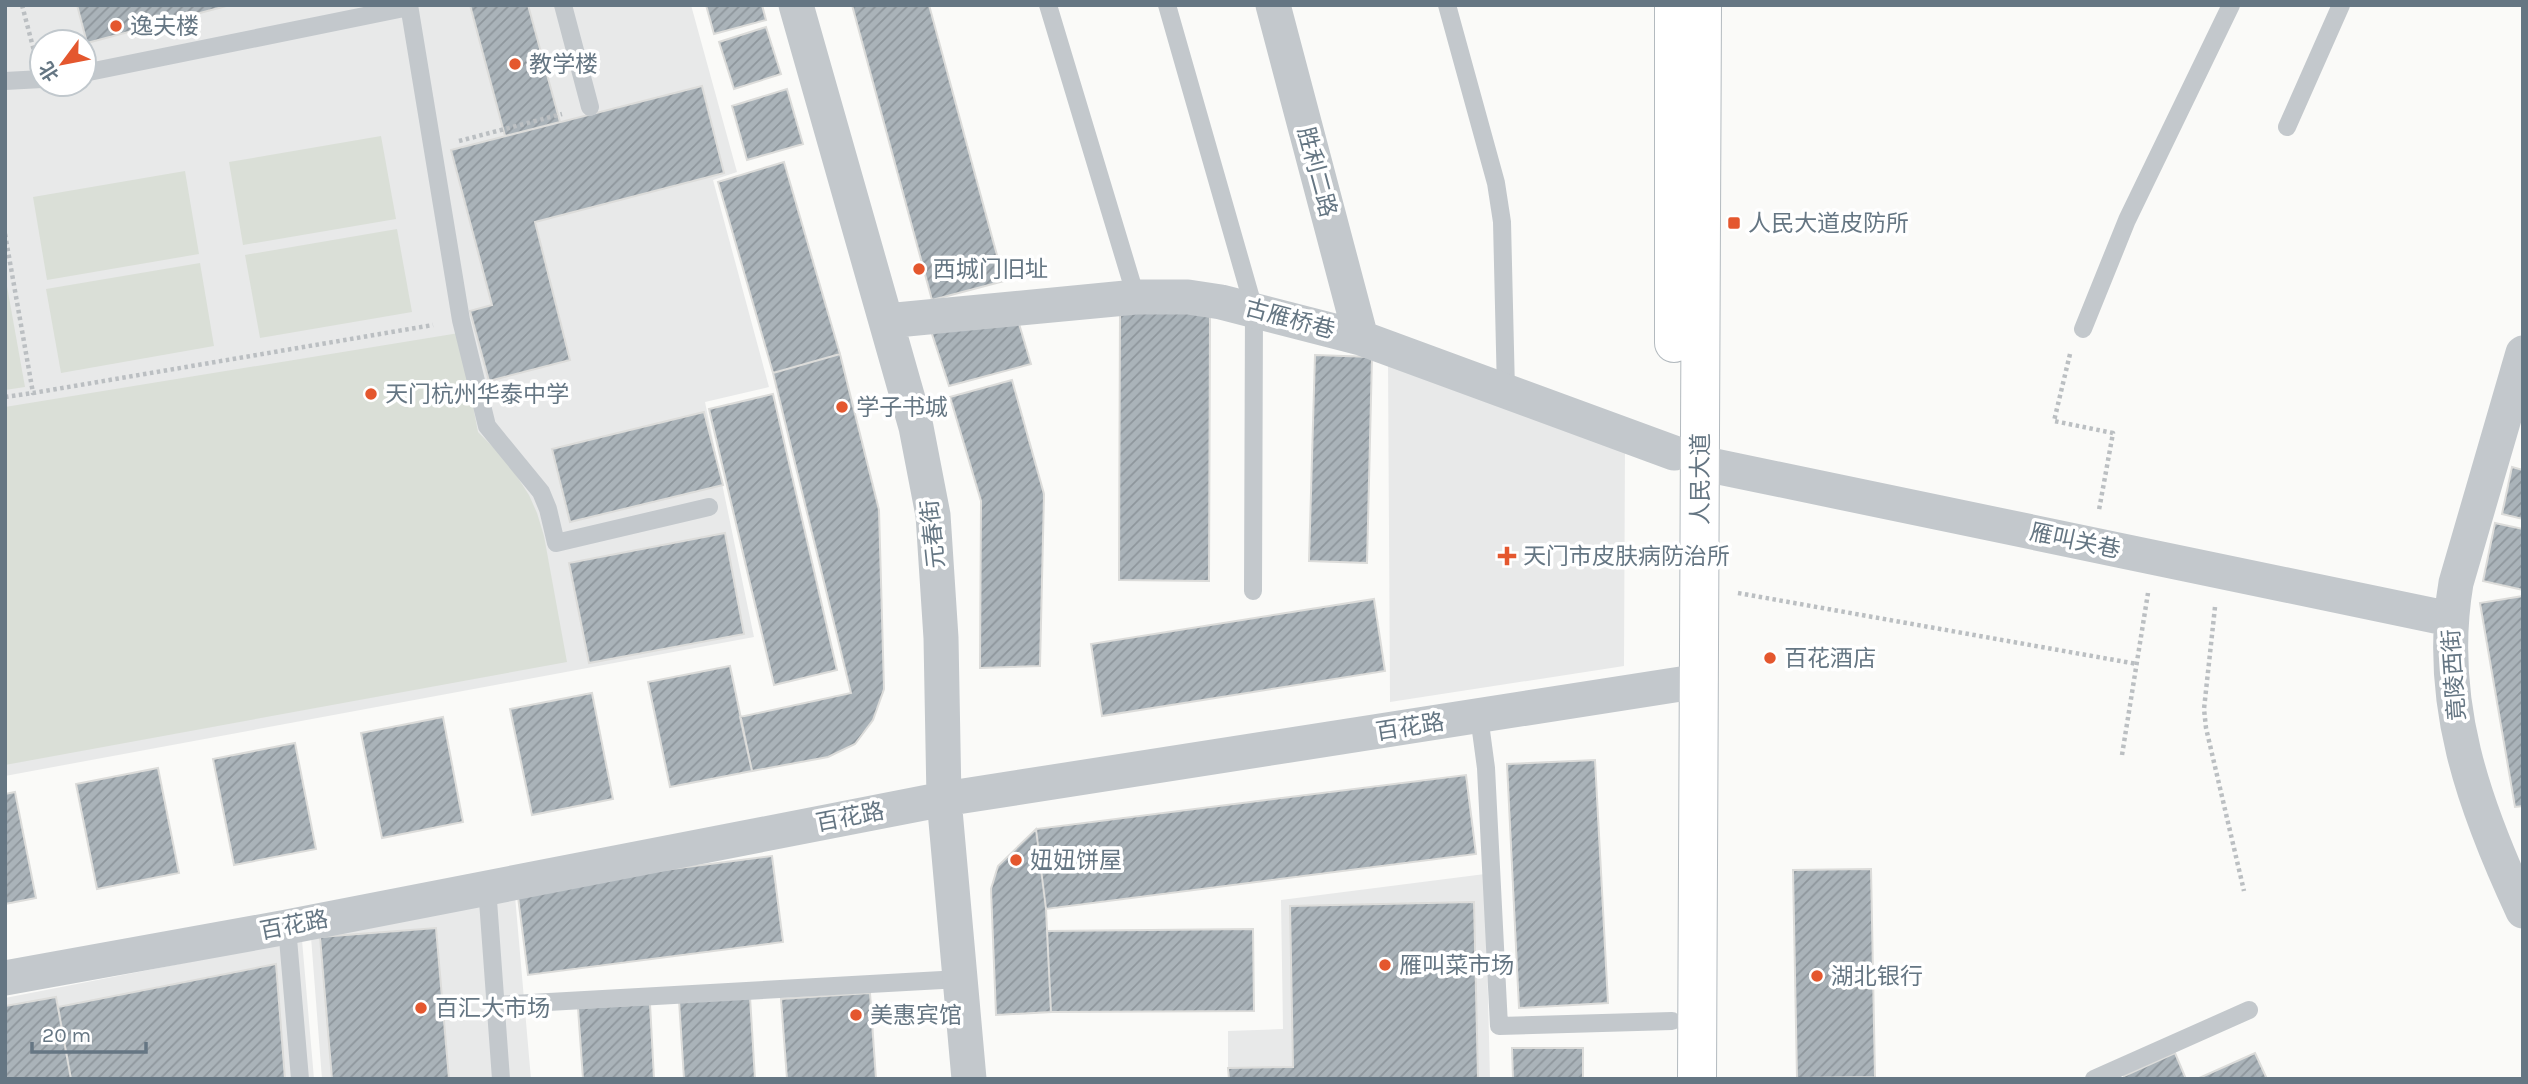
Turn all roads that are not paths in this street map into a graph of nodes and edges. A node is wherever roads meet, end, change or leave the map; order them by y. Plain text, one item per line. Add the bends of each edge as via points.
1 (563, 5) edge
2 (796, 5) edge
3 (1048, 5) edge
4 (1167, 5) edge
5 (1273, 5) edge
6 (1447, 5) edge
7 (1674, 5) edge
8 (1702, 5) edge
9 (2231, 5) edge
10 (2341, 5) edge
11 (409, 6) edge
12 (98, 70) edge
13 (28, 80) edge
14 (5, 81) edge
15 (590, 107) road end
16 (2287, 127) dead end
17 (1136, 297) junction
18 (1254, 309) junction
19 (886, 321) junction
20 (2083, 329) road end
21 (1361, 338) junction
22 (2523, 354) edge
23 (1506, 391) junction
24 (1687, 458) junction
25 (709, 508) dead end
26 (1253, 591) dead end
27 (2450, 619) junction
28 (1687, 683) junction
29 (1479, 716) junction
30 (944, 799) junction
31 (487, 887) junction
32 (2523, 911) edge
33 (287, 927) junction
34 (5, 978) edge
35 (960, 979) junction
36 (495, 1005) junction
37 (2249, 1010) dead end
38 (1672, 1021) junction
39 (2100, 1078) edge
40 (300, 1079) edge
41 (501, 1079) edge
42 (969, 1079) edge
43 (1672, 1079) edge
44 (1696, 1079) edge

1 - 15 lane
2 - 19 street, 元春街
3 - 17 lane
4 - 18 lane
5 - 21 street, 胜利二路
6 - 23 lane via 1503,222
7 - 24 main road, 人民大道
8 - 24 main road, 人民大道
9 - 20 lane via 2127,220
10 - 16 lane
11 - 12 lane
11 - 25 lane via 461,320 487,426 541,492 556,543
13 - 14 lane
17 - 18 street, 古雁桥巷 via 1188,298
17 - 19 street, 古雁桥巷
18 - 21 street, 古雁桥巷
18 - 26 lane
19 - 30 street, 元春街 via 916,427 933,515
21 - 23 street, 古雁桥巷
22 - 27 street, 竟陵西街 via 2456,583
23 - 24 street, 古雁桥巷
24 - 27 street, 雁叫关巷
24 - 28 main road, 人民大道
24 - 28 main road, 人民大道 via 1700,586
27 - 32 street, 竟陵西街 via 2457,727 2469,777 2484,825
28 - 29 street, 百花路
28 - 38 main road, 人民大道
28 - 44 main road, 人民大道
29 - 30 street, 百花路
29 - 38 lane via 1486,768 1499,1027
30 - 31 street, 百花路
30 - 35 street, 元春街
31 - 33 street, 百花路
31 - 36 lane
33 - 34 street, 百花路
33 - 40 lane
35 - 36 lane
35 - 42 street, 元春街
36 - 41 lane
37 - 39 lane
38 - 43 main road, 人民大道

